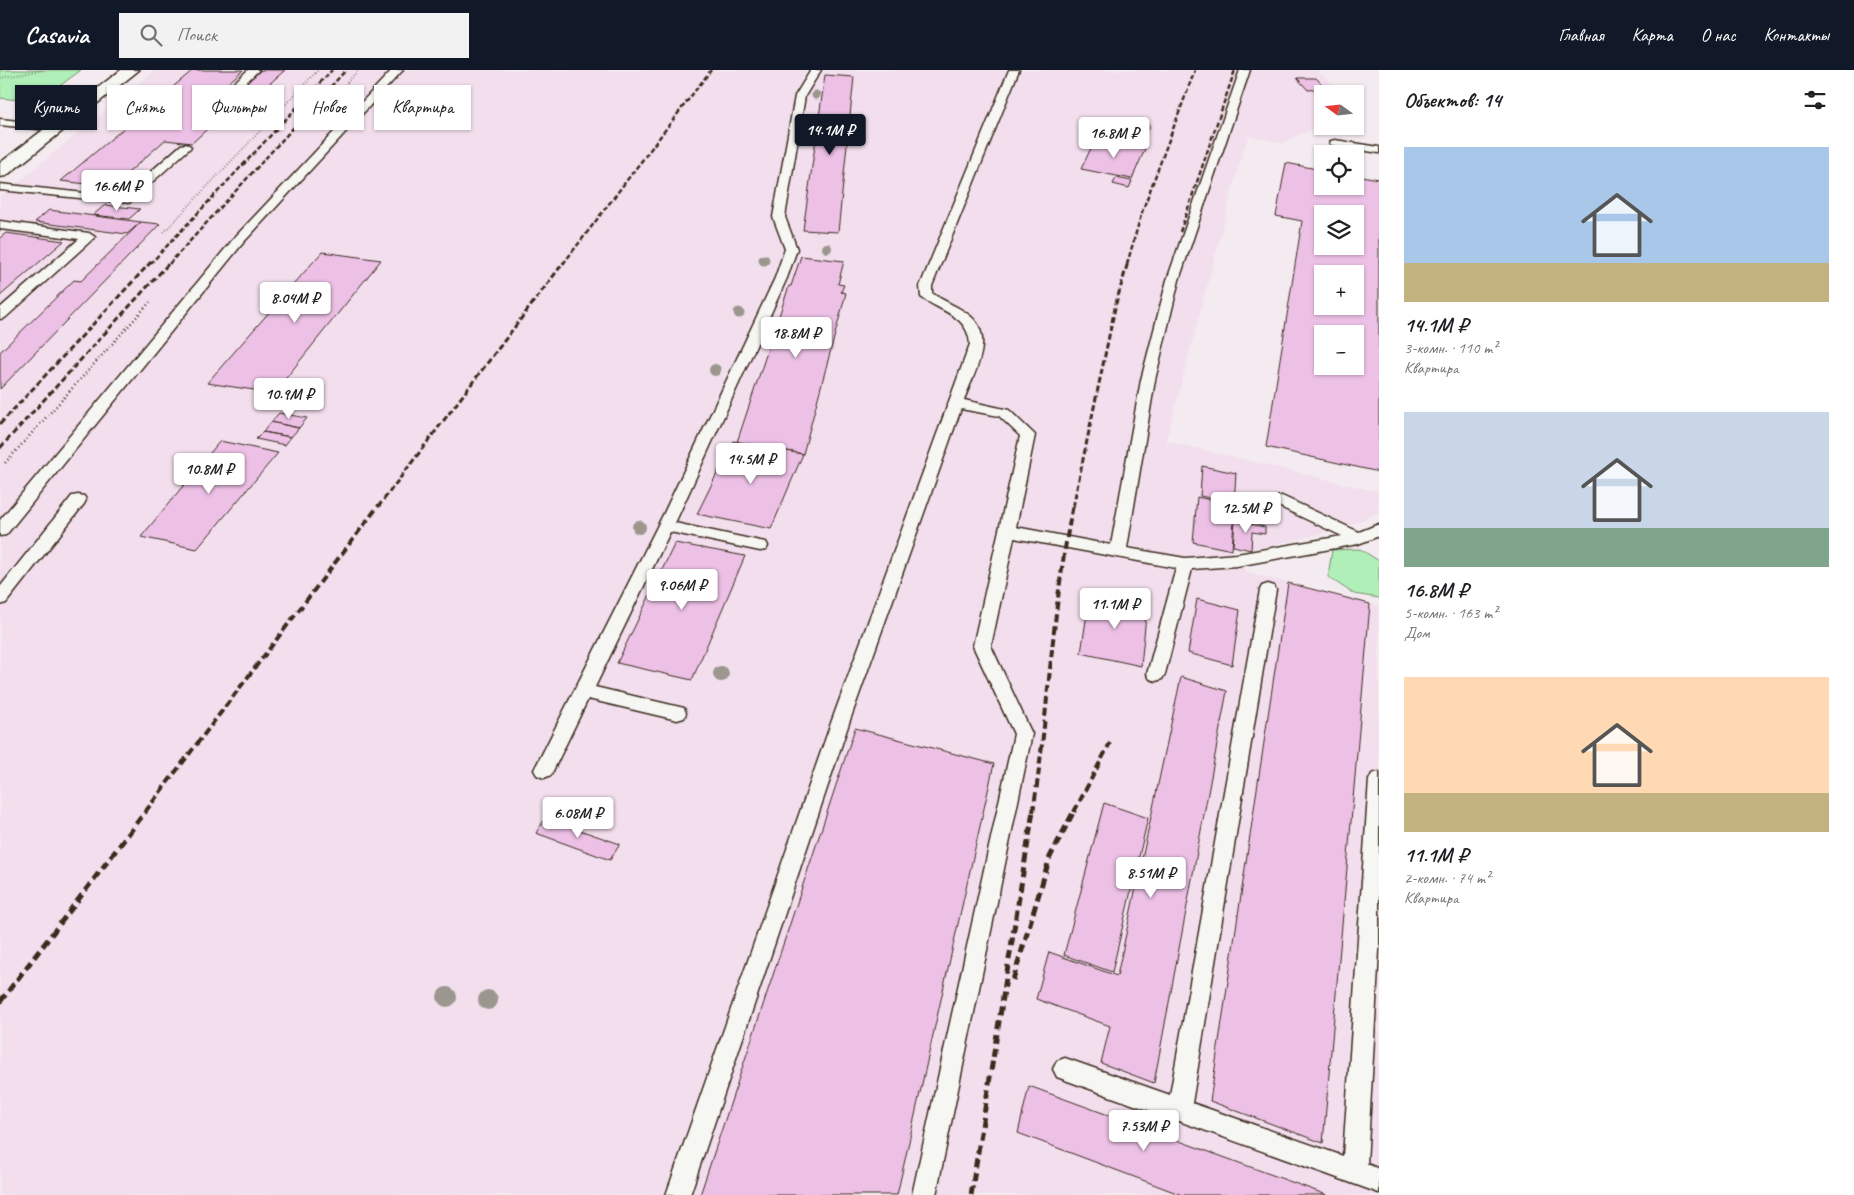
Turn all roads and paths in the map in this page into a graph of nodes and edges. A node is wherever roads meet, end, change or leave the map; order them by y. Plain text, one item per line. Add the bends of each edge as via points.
1 (44, 70) edge
2 (131, 70) edge
3 (254, 70) edge
4 (318, 70) edge
5 (398, 70) edge
6 (816, 70) edge
7 (1014, 70) edge
8 (1246, 70) edge
9 (0, 78) edge
10 (238, 85) edge
11 (97, 97) edge
12 (0, 122) edge
13 (15, 124) edge
14 (54, 130) edge
15 (1335, 143) dead end
16 (185, 147) dead end
17 (1379, 150) edge
18 (0, 172) edge
19 (0, 187) edge
20 (0, 225) edge
21 (164, 232) dead end
22 (0, 315) edge
23 (955, 403) junction
24 (78, 500) dead end
25 (1282, 501) dead end
26 (665, 526) junction
27 (1379, 529) edge
28 (0, 531) edge
29 (1007, 531) junction
30 (1358, 539) junction
31 (760, 546) dead end
32 (1118, 552) junction
33 (1185, 564) junction
34 (1268, 590) dead end
35 (0, 599) edge
36 (1156, 674) dead end
37 (583, 690) junction
38 (677, 713) dead end
39 (544, 770) dead end
40 (1379, 780) edge
41 (1065, 1069) dead end
42 (1179, 1109) junction
43 (1354, 1172) junction
44 (1379, 1181) edge
45 (678, 1195) edge
46 (924, 1195) edge

1 - 9 path
2 - 11 street
3 - 10 lane
4 - 21 path
5 - 28 lane via 239,240
6 - 26 lane via 800,96 779,217 791,249 781,278
7 - 23 lane via 926,286 926,294 930,298 970,320 978,334
8 - 32 lane via 1173,280 1148,380
12 - 13 lane
14 - 18 street
15 - 17 lane
16 - 19 lane via 125,201
20 - 22 lane via 89,237
23 - 29 lane via 1004,413 1028,435
23 - 45 lane via 840,723
24 - 35 lane
25 - 30 lane via 1342,528
26 - 31 lane
26 - 37 lane
27 - 30 lane
29 - 32 lane
29 - 46 lane via 982,646 1023,734
30 - 33 lane via 1237,560
32 - 33 lane
33 - 36 lane
34 - 42 lane
37 - 38 lane
37 - 39 lane
40 - 43 lane
41 - 42 lane
42 - 43 lane
43 - 44 lane

